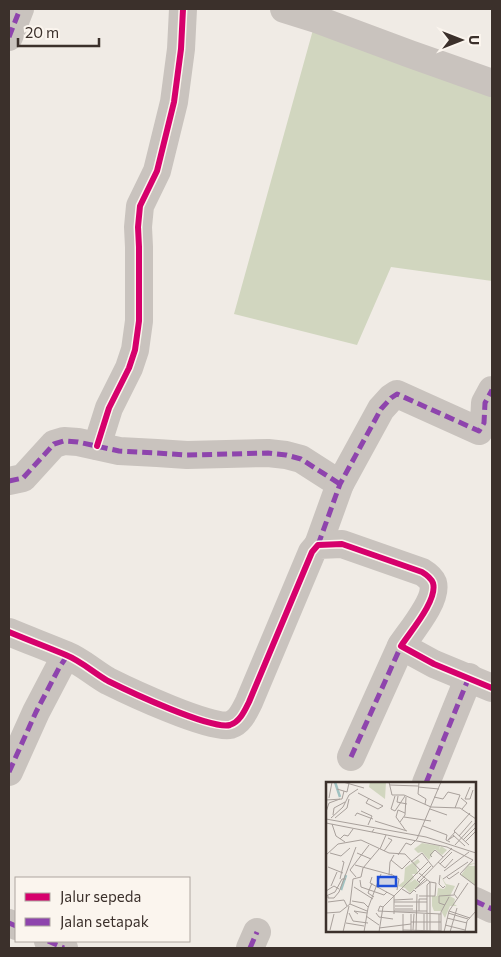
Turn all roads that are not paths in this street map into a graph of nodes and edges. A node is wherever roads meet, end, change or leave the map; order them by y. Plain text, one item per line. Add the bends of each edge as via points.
1 (20, 9) edge
2 (183, 9) edge
3 (284, 9) edge
4 (9, 37) edge
5 (492, 83) edge
6 (492, 390) edge
7 (97, 446) junction
8 (9, 481) edge
9 (340, 484) junction
10 (318, 545) junction
11 (9, 632) edge
12 (401, 646) junction
13 (67, 656) junction
14 (481, 683) edge
15 (350, 757) dead end
16 (9, 772) edge
17 (427, 782) edge
18 (476, 901) edge
19 (492, 909) edge
20 (50, 942) edge
21 (64, 948) edge

1 - 4 street
2 - 7 street via 174,102 156,171 140,206 139,321 135,350 109,408
3 - 5 street
6 - 9 street via 485,403 484,423 479,431 397,394 381,409
7 - 8 street via 64,441 54,444 23,478
7 - 9 street via 119,451 187,455 286,455 301,459
9 - 10 street
10 - 12 street via 342,544 428,576 432,582 432,598
10 - 13 street via 312,552 249,702 231,725 208,722 172,710 108,681
11 - 13 street
12 - 14 street
12 - 15 street
13 - 16 street via 33,717
14 - 17 street
18 - 19 street
20 - 21 street

